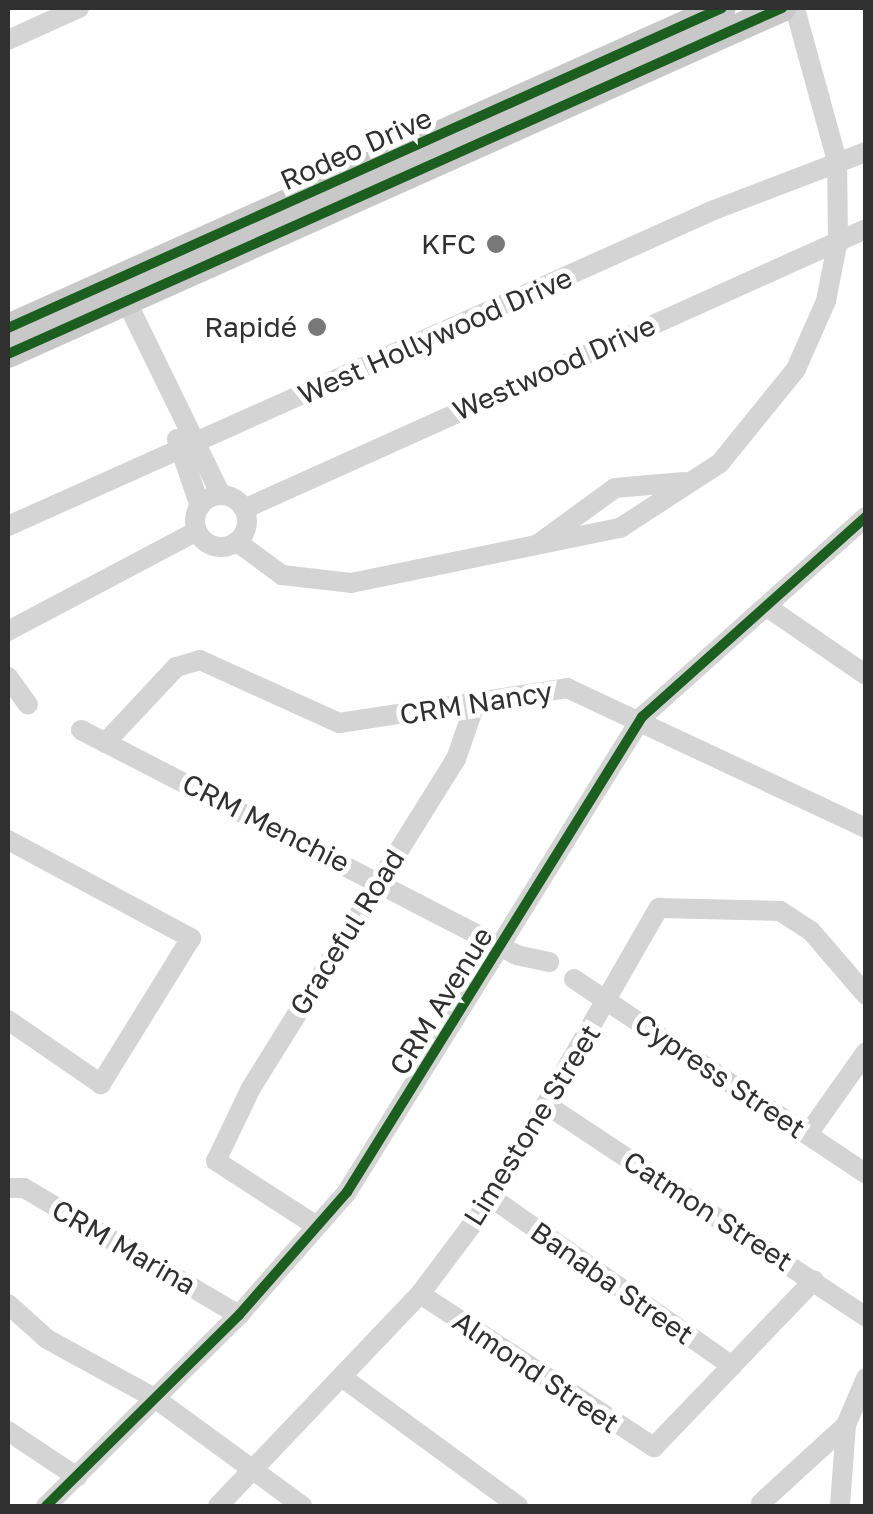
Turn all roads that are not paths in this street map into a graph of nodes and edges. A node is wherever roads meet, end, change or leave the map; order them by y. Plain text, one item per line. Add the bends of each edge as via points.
1 (79, 8) edge
2 (722, 8) edge
3 (782, 8) edge
4 (795, 8) edge
5 (8, 40) edge
6 (866, 152) edge
7 (837, 161) junction
8 (866, 229) edge
9 (838, 240) junction
10 (122, 292) junction
11 (8, 328) edge
12 (8, 354) edge
13 (188, 434) junction
14 (174, 449) junction
15 (684, 482) junction
16 (221, 495) junction
17 (200, 506) junction
18 (244, 509) junction
19 (8, 526) edge
20 (862, 526) edge
21 (197, 531) junction
22 (237, 542) junction
23 (538, 544) junction
24 (770, 609) junction
25 (8, 632) edge
26 (866, 675) edge
27 (8, 677) edge
28 (475, 704) junction
29 (28, 706) dead end
30 (642, 717) junction
31 (81, 730) dead end
32 (105, 742) junction
33 (866, 828) edge
34 (8, 840) edge
35 (379, 880) junction
36 (502, 947) junction
37 (550, 962) dead end
38 (574, 979) dead end
39 (866, 995) edge
40 (608, 1000) junction
41 (8, 1020) edge
42 (866, 1052) edge
43 (550, 1107) junction
44 (808, 1134) junction
45 (866, 1174) edge
46 (8, 1188) edge
47 (492, 1198) junction
48 (316, 1225) junction
49 (814, 1280) junction
50 (420, 1294) junction
51 (8, 1304) edge
52 (239, 1315) junction
53 (866, 1317) edge
54 (732, 1366) junction
55 (343, 1378) junction
56 (866, 1378) edge
57 (156, 1398) junction
58 (846, 1425) junction
59 (8, 1431) edge
60 (254, 1474) junction
61 (77, 1477) junction
62 (761, 1503) dead end
63 (46, 1506) edge
64 (218, 1506) edge
65 (302, 1506) edge
66 (518, 1506) edge
67 (840, 1506) edge

1 - 5 street
2 - 10 main road, Rodeo Drive
3 - 10 main road, Rodeo Drive
4 - 7 street
6 - 7 street, West Hollywood Drive
7 - 9 street
7 - 13 street, West Hollywood Drive
8 - 9 street, Westwood Drive
9 - 15 street via 826,301 796,370 720,462
9 - 18 street, Westwood Drive
10 - 11 main road, Rodeo Drive
10 - 12 main road, Rodeo Drive
10 - 13 street
13 - 14 street, West Hollywood Drive
13 - 16 street
14 - 17 street
14 - 19 street, West Hollywood Drive
15 - 23 street via 620,528
15 - 23 street via 615,488
16 - 17 street
16 - 18 street
17 - 21 street
18 - 22 street
20 - 24 street, CRM Avenue
21 - 22 street via 214,546
21 - 25 street
22 - 23 street via 282,575 351,582
24 - 26 street
24 - 30 street, CRM Avenue
27 - 29 street
28 - 30 street, CRM Nancy via 567,688
28 - 32 street, CRM Nancy via 339,723 200,660 176,668
28 - 35 street, Graceful Road via 456,759
30 - 33 street, CRM Nancy
30 - 36 street, CRM Avenue
31 - 32 street, CRM Menchie
32 - 35 street, CRM Menchie
34 - 41 street via 191,938 100,1084
35 - 36 street, CRM Menchie
35 - 48 street, Graceful Road via 216,1160
36 - 37 street, CRM Menchie
36 - 48 street, CRM Avenue via 347,1192
38 - 40 street, Cypress Street
39 - 40 street, Limestone Street via 796,918 679,902 653,916
40 - 43 street, Limestone Street
40 - 44 street, Cypress Street
42 - 44 street
43 - 47 street, Limestone Street
43 - 49 street, Catmon Street
44 - 45 street, Cypress Street
46 - 52 street, CRM Marina via 24,1188
47 - 50 street, Limestone Street
47 - 54 street, Banaba Street
48 - 52 street, CRM Avenue
49 - 53 street, Catmon Street
49 - 54 street
50 - 54 street, Almond Street via 654,1446
50 - 55 street, Limestone Street
51 - 57 street via 47,1339
52 - 57 street, CRM Avenue
55 - 60 street, Limestone Street
55 - 66 street
56 - 58 street
57 - 60 street
57 - 61 street, CRM Avenue
58 - 62 street
58 - 67 street
59 - 61 street
60 - 64 street, Limestone Street
60 - 65 street
61 - 63 street, CRM Avenue

